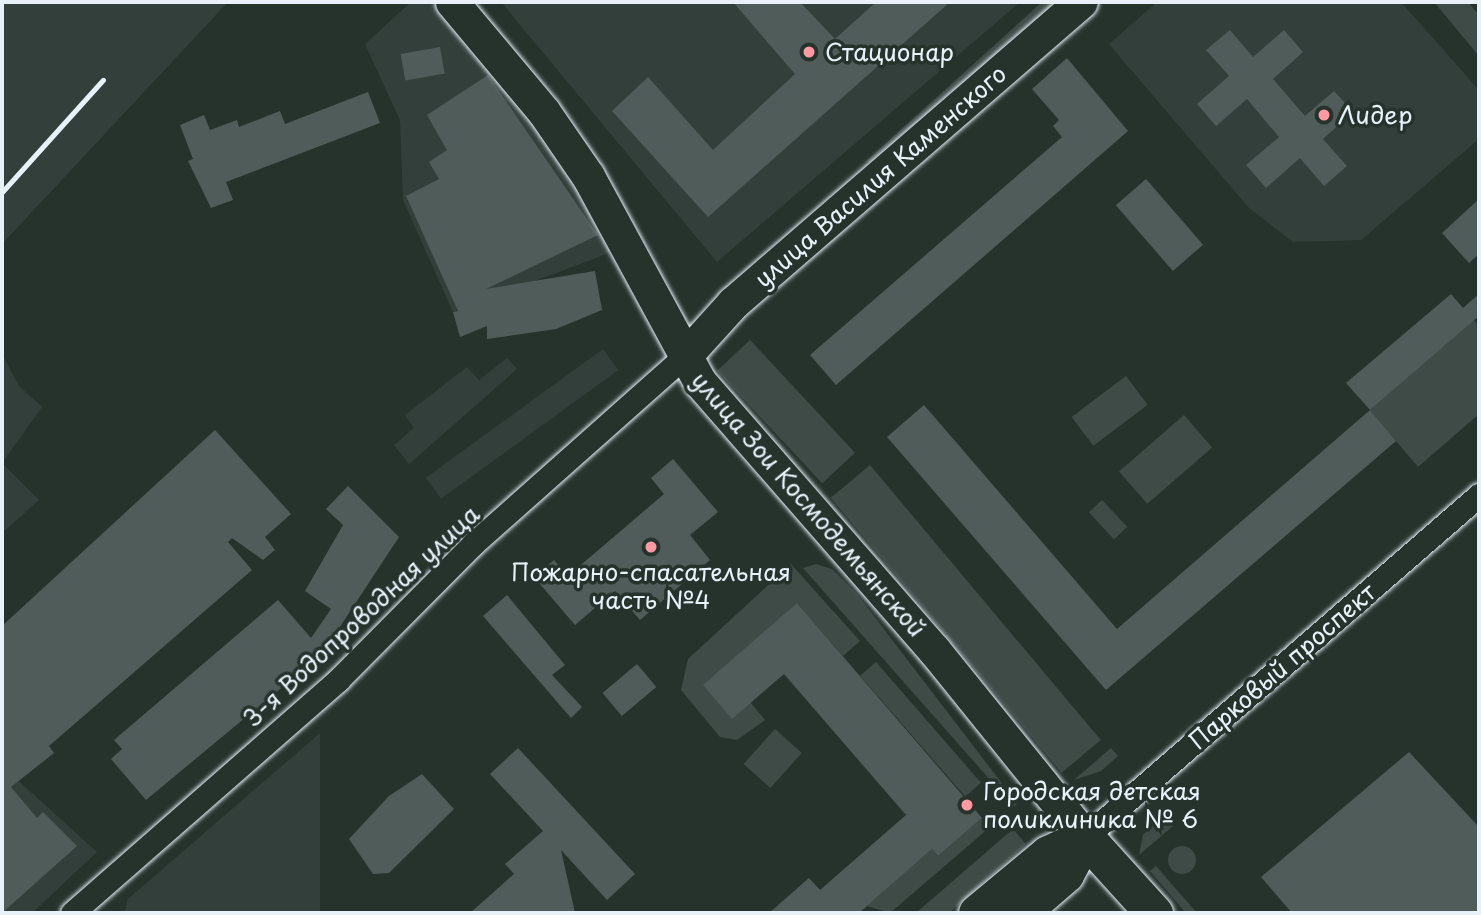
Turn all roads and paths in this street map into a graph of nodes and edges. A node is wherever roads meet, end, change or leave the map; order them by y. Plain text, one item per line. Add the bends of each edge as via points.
1 (452, 2) edge
2 (1081, 2) edge
3 (685, 356) junction
4 (1479, 495) edge
5 (1085, 837) junction
6 (1148, 911) edge
7 (72, 913) edge
8 (978, 913) edge
9 (1020, 913) edge

1 - 3 main road, улица Зои Космодемьянской via 544,112 588,176
2 - 3 main road, улица Василия Каменского via 733,303
3 - 5 main road, улица Зои Космодемьянской via 729,418 934,650
3 - 7 street, 3-я Водопроводная улица via 473,544 338,680
4 - 5 street, Парковый проспект
5 - 6 main road, улица Зои Космодемьянской
5 - 8 main road, Парковый проспект via 1048,854
5 - 9 main road, Парковый проспект via 1065,874

